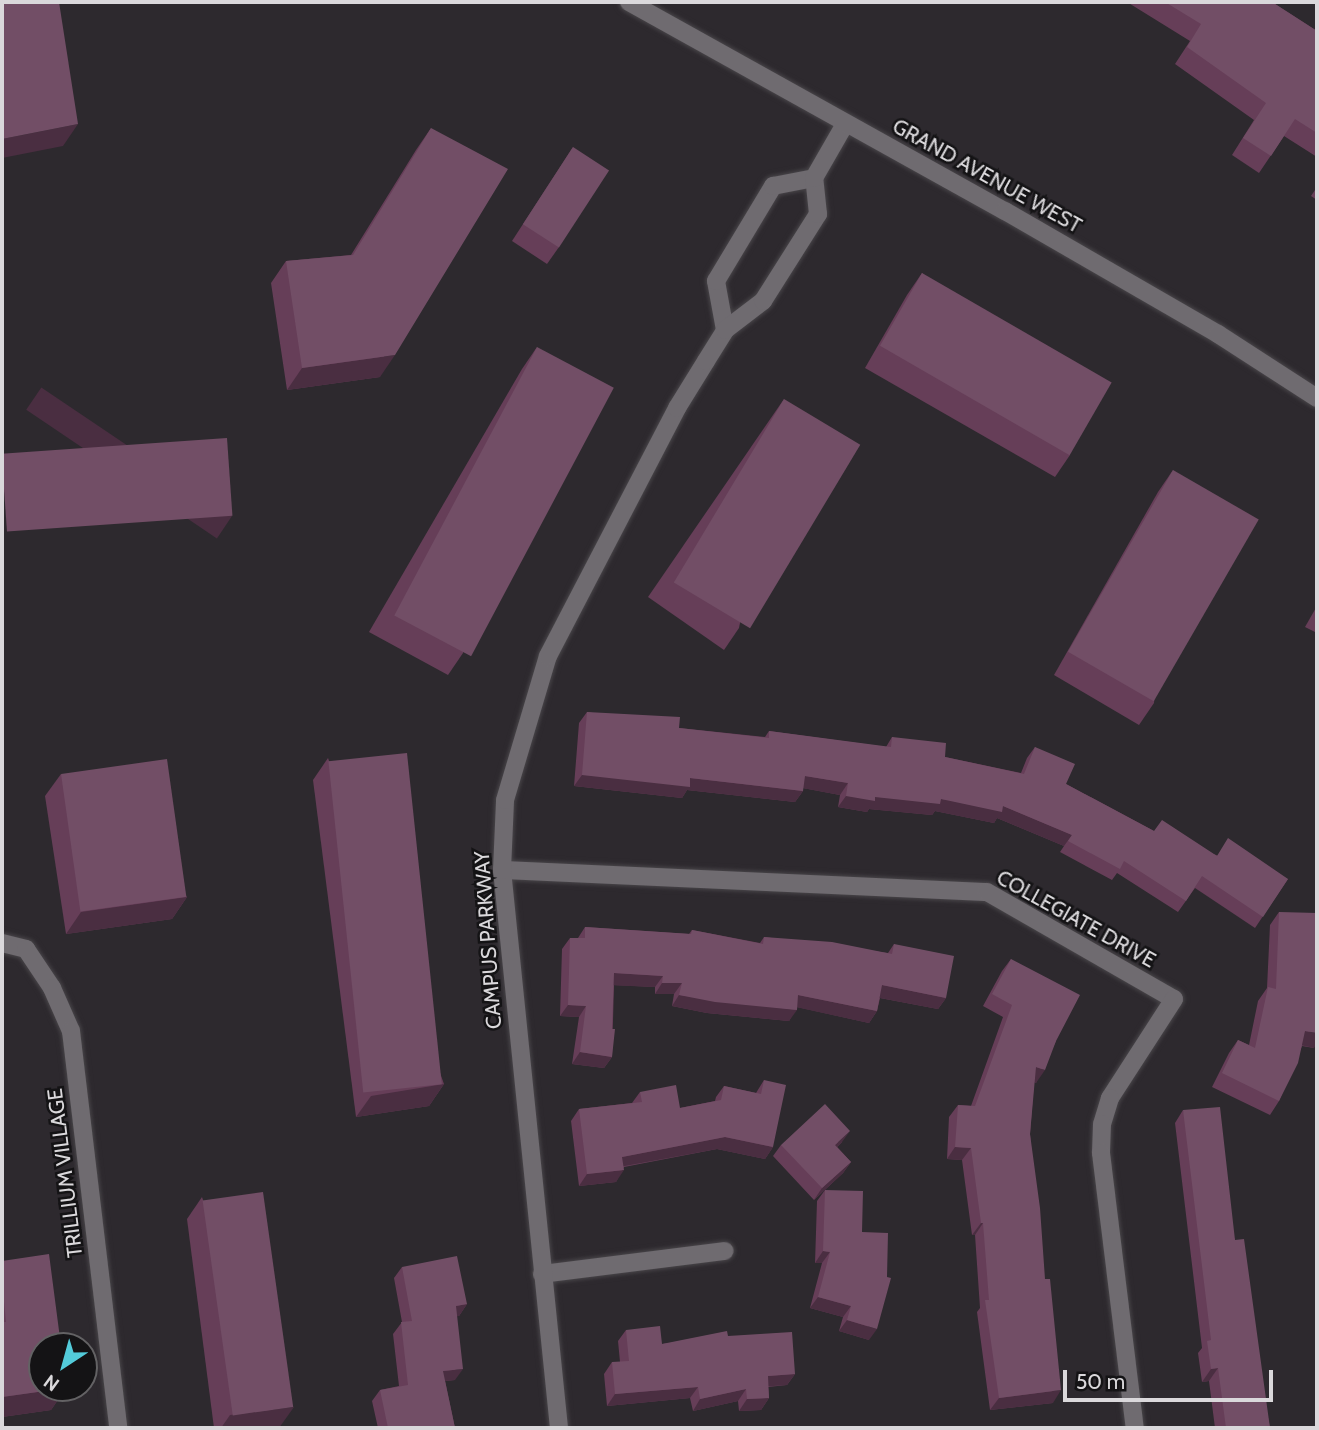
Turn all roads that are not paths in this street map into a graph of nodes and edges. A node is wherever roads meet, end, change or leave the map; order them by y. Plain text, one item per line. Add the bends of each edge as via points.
1 (629, 2) edge
2 (845, 124) junction
3 (814, 178) junction
4 (725, 330) junction
5 (1317, 398) edge
6 (502, 870) junction
7 (2, 943) edge
8 (725, 1251) dead end
9 (541, 1274) junction
10 (118, 1428) edge
11 (559, 1428) edge
12 (1135, 1428) edge

1 - 2 street, GRAND AVENUE WEST
2 - 3 street
2 - 5 street, GRAND AVENUE WEST via 1194,320
3 - 4 street, CAMPUS PARKWAY via 818,215 763,302
3 - 4 street via 773,186 716,281
4 - 6 street, CAMPUS PARKWAY via 677,408 548,656 505,800
6 - 9 street, CAMPUS PARKWAY
6 - 12 street, COLLEGIATE DRIVE via 987,892 1174,999 1110,1098 1102,1124 1101,1153
7 - 10 street, TRILLIUM VILLAGE via 26,949 52,988 71,1031
8 - 9 street
9 - 11 street, CAMPUS PARKWAY

